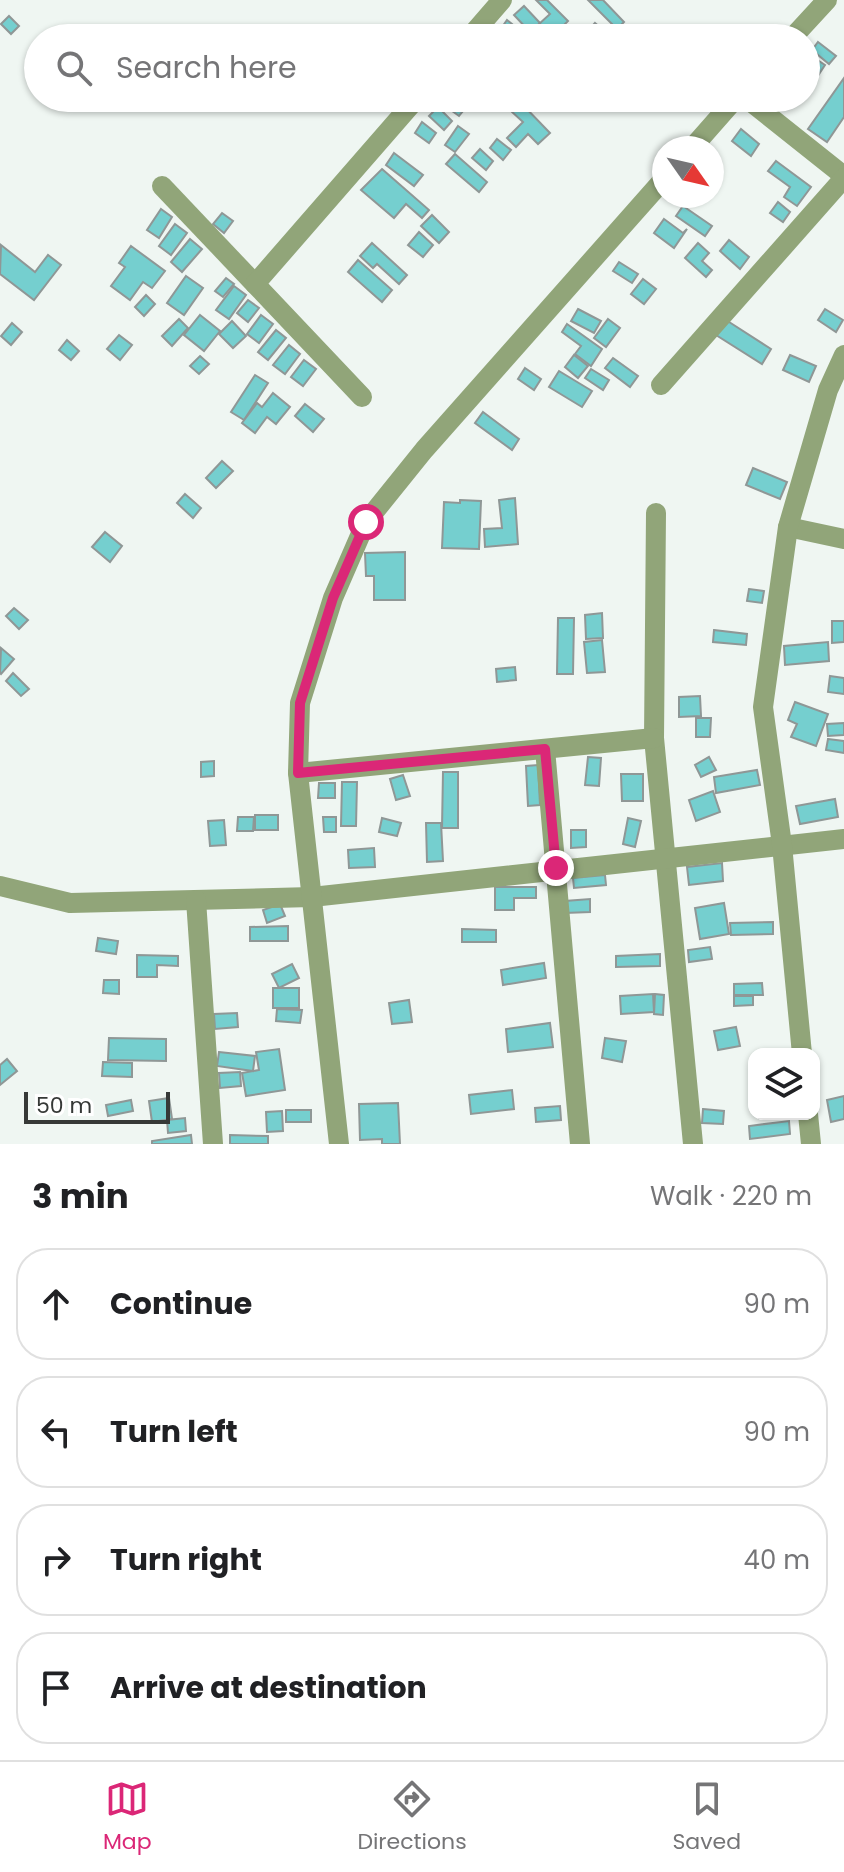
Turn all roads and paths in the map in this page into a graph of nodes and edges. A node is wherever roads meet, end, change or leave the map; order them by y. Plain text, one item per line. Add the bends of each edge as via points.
1 (502, 0) edge
2 (827, 0) edge
3 (481, 24) edge
4 (805, 24) edge
5 (405, 112) edge
6 (724, 112) edge
7 (763, 112) edge
8 (703, 136) edge
9 (844, 177) edge
10 (162, 186) dead end
11 (652, 193) edge
12 (255, 284) junction
13 (844, 355) edge
14 (661, 385) dead end
15 (362, 397) dead end
16 (656, 513) dead end
17 (788, 527) junction
18 (844, 539) edge
19 (654, 738) junction
20 (545, 749) junction
21 (298, 773) junction
22 (844, 839) edge
23 (782, 845) junction
24 (665, 856) junction
25 (556, 868) junction
26 (0, 886) edge
27 (312, 897) junction
28 (196, 900) junction
29 (801, 1048) edge
30 (809, 1120) edge
31 (213, 1144) edge
32 (339, 1144) edge
33 (580, 1144) edge
34 (693, 1144) edge
35 (811, 1144) edge

1 - 3 street
2 - 4 street
5 - 12 street
6 - 8 street
7 - 9 street
9 - 14 street
10 - 12 street
11 - 21 street via 366,522 333,598 300,703
12 - 15 street
13 - 17 street via 828,390
16 - 19 street
17 - 18 street
17 - 23 street via 763,707
19 - 20 street
19 - 24 street
20 - 21 street
20 - 25 street
21 - 27 street
22 - 23 street
23 - 24 street
23 - 29 street
24 - 25 street
24 - 34 street
25 - 27 street
25 - 33 street
26 - 28 street via 70,903
27 - 28 street
27 - 32 street
28 - 31 street
30 - 35 street

